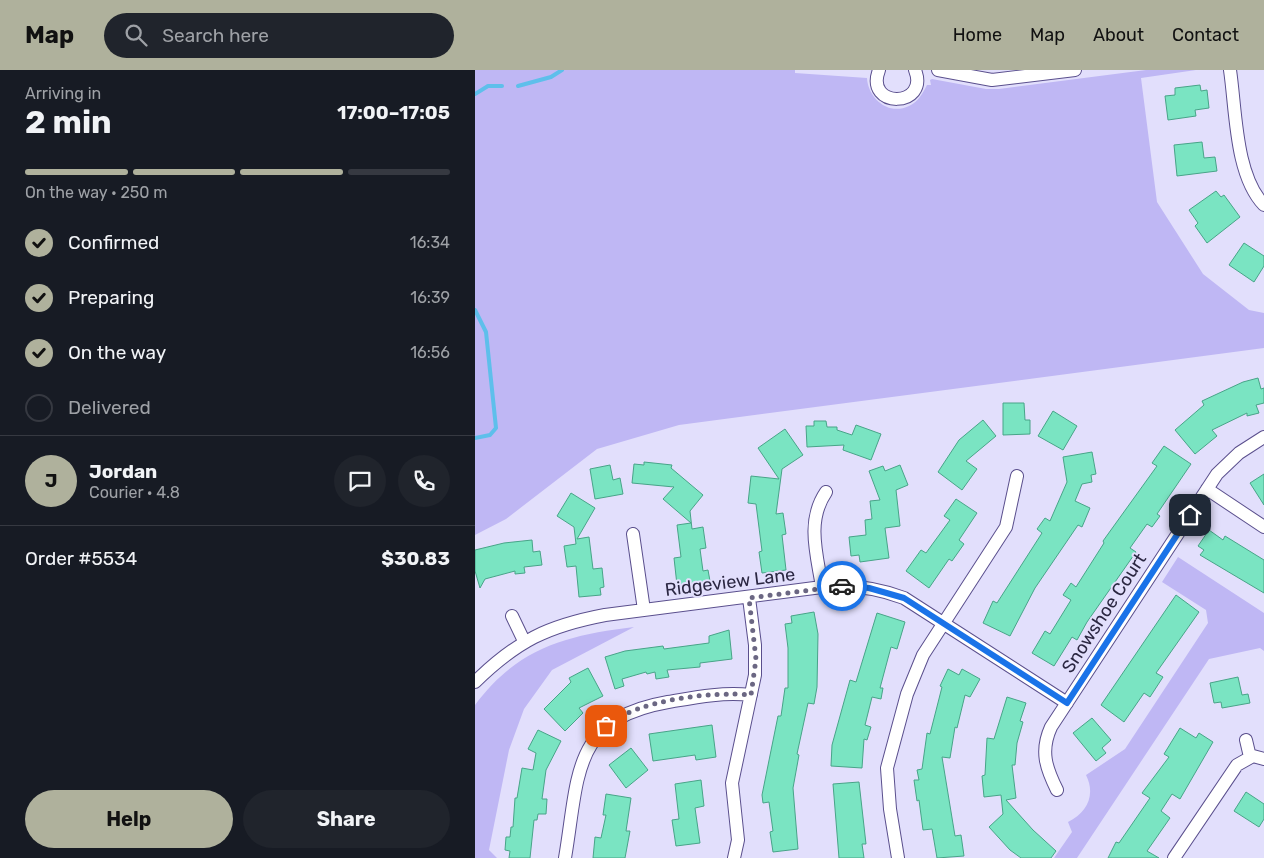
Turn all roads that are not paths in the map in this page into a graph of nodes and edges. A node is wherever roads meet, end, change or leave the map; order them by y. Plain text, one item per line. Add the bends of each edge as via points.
1 (879, 70) edge
2 (938, 70) edge
3 (1075, 70) edge
4 (1230, 70) edge
5 (918, 71) edge
6 (1264, 205) edge
7 (1264, 437) edge
8 (1017, 476) dead end
9 (1207, 489) junction
10 (826, 492) dead end
11 (1264, 526) edge
12 (633, 534) dead end
13 (822, 588) junction
14 (749, 598) junction
15 (644, 610) junction
16 (512, 616) dead end
17 (944, 623) junction
18 (524, 641) junction
19 (475, 682) edge
20 (751, 695) junction
21 (1067, 703) junction
22 (1246, 740) dead end
23 (1249, 757) junction
24 (1264, 759) edge
25 (1057, 790) dead end
26 (565, 858) edge
27 (734, 858) edge
28 (897, 858) edge
29 (1174, 858) edge

1 - 5 street via 877,78 881,91 898,100 914,91
2 - 3 street via 991,80
4 - 6 street via 1244,170 1250,186
7 - 9 street, Snowshoe Court via 1227,463
8 - 17 street via 1006,527
9 - 11 street
9 - 21 street, Snowshoe Court
10 - 13 street via 814,520
12 - 15 street
13 - 14 street, Ridgeview Lane
13 - 17 street, Ridgeview Lane via 861,587 886,592 904,598
14 - 15 street, Ridgeview Lane
14 - 20 street via 756,659
15 - 18 street, Ridgeview Lane via 577,621
16 - 18 street
17 - 21 street, Ridgeview Lane
17 - 28 street via 918,664 889,754 887,782
18 - 19 street, Ridgeview Lane
20 - 26 street via 723,693 645,706 606,726 596,736 583,760
20 - 27 street via 733,783 738,840
21 - 25 street, Snowshoe Court via 1048,735 1044,751 1046,768
22 - 23 street
23 - 24 street
23 - 29 street via 1232,770

